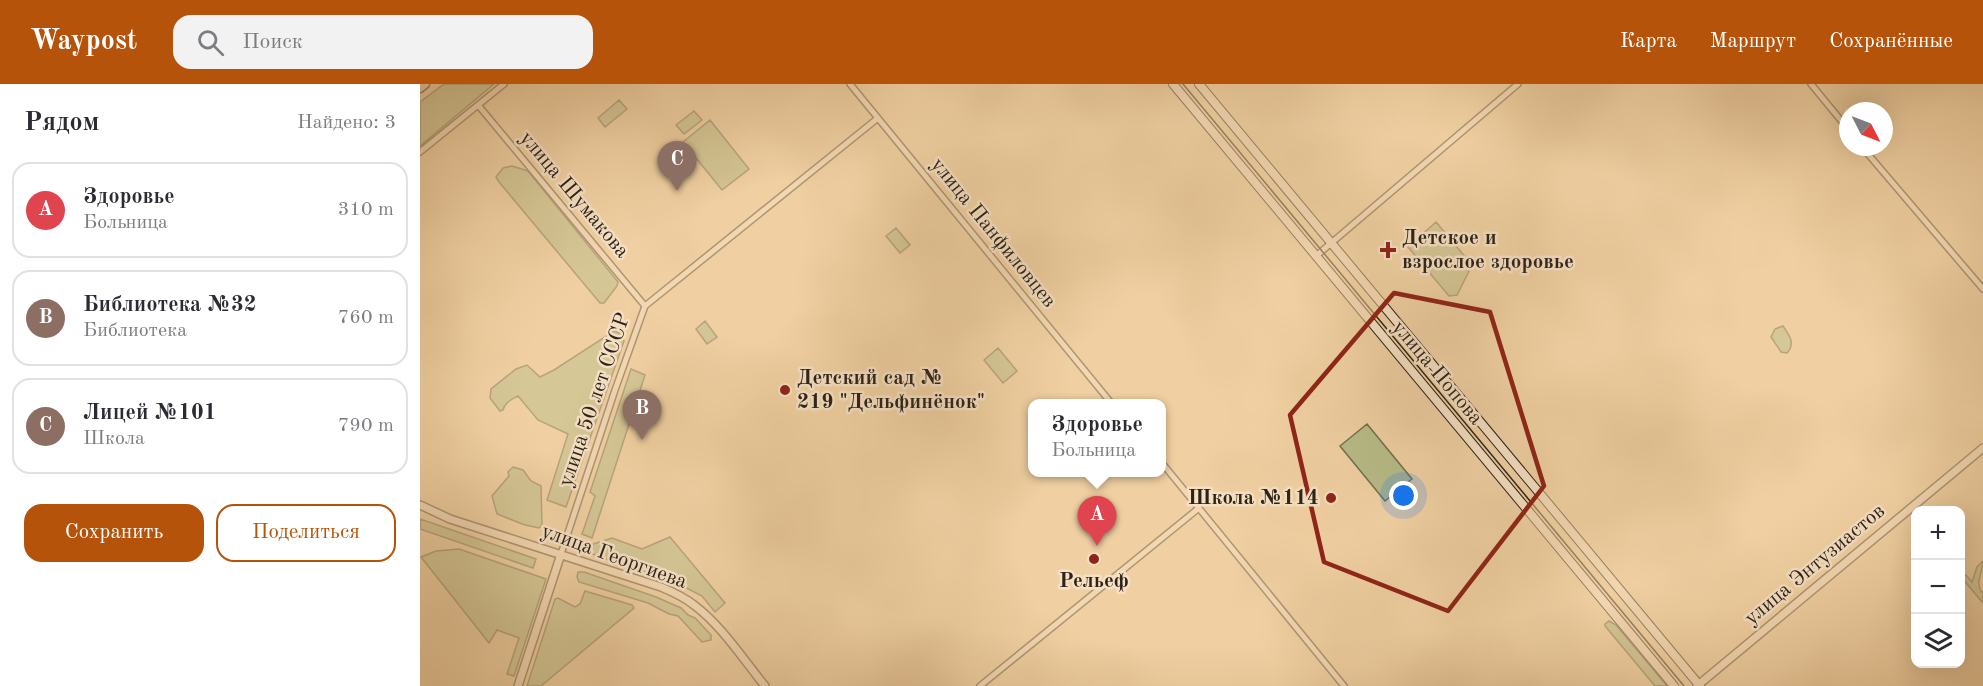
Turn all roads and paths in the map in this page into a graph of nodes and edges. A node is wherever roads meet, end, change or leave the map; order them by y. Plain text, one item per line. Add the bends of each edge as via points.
1 (425, 84) edge
2 (504, 84) edge
3 (850, 84) edge
4 (1173, 84) edge
5 (1199, 84) edge
6 (1518, 84) edge
7 (1811, 84) edge
8 (420, 88) edge
9 (478, 105) junction
10 (878, 118) junction
11 (1839, 118) edge
12 (420, 152) edge
13 (1871, 156) edge
14 (1331, 243) junction
15 (1316, 256) junction
16 (1983, 289) edge
17 (645, 306) junction
18 (1108, 399) edge
19 (1983, 448) edge
20 (1166, 469) edge
21 (420, 505) edge
22 (1199, 508) junction
23 (561, 554) junction
24 (518, 686) edge
25 (765, 686) edge
26 (980, 686) edge
27 (1344, 686) edge
28 (1674, 686) edge
29 (1698, 686) edge

1 - 8 main road
2 - 9 street
3 - 10 street, улица Панфиловцев
4 - 15 main road, улица Попова
5 - 14 main road, улица Попова
6 - 14 street
7 - 11 street
9 - 12 street
9 - 17 street, улица Шумакова
10 - 17 street, улица 50 лет СССР
10 - 18 street, улица Панфиловцев
13 - 16 street
14 - 15 street
14 - 29 main road, улица Попова
15 - 28 main road, улица Попова
17 - 23 street, улица 50 лет СССР
19 - 29 street, улица Энтузиастов
20 - 22 street
21 - 23 street, улица Георгиева via 450,519
22 - 26 street
22 - 27 street
23 - 24 street, улица 50 лет СССР
23 - 25 street, улица Георгиева via 661,587 696,606

